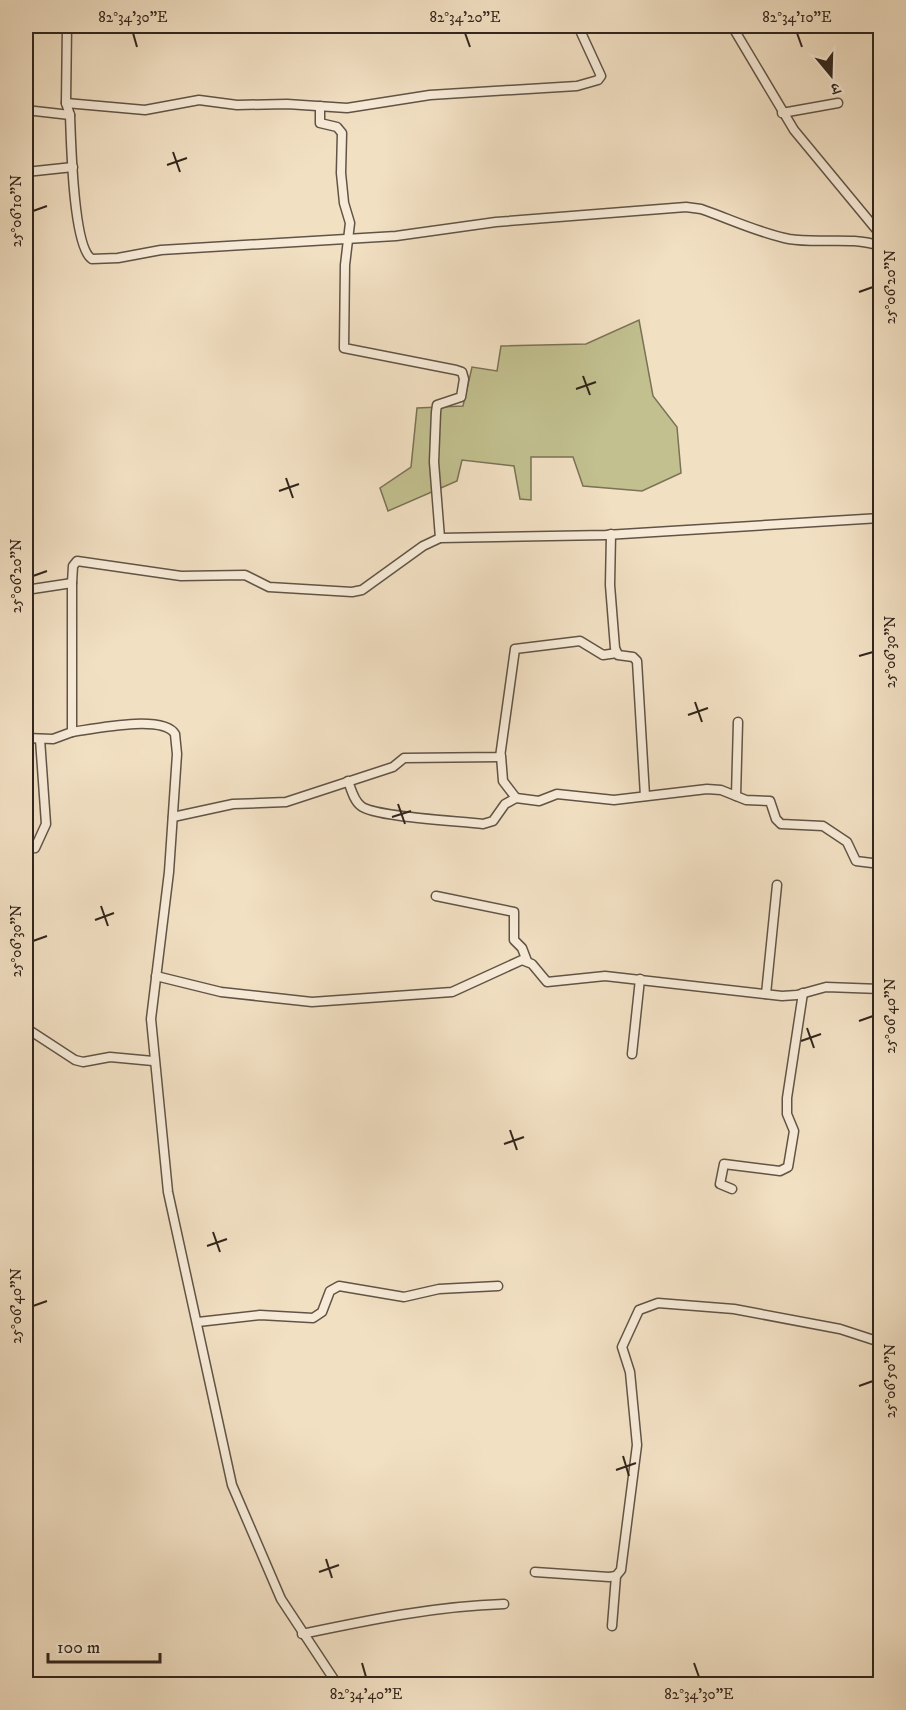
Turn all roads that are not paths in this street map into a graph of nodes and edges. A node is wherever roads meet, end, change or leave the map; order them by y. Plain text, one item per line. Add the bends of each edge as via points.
1 (67, 26) edge
2 (578, 26) edge
3 (732, 26) edge
4 (66, 103) junction
5 (838, 103) dead end
6 (320, 106) junction
7 (26, 110) edge
8 (782, 113) junction
9 (70, 115) junction
10 (73, 167) junction
11 (26, 172) edge
12 (880, 234) edge
13 (350, 239) junction
14 (880, 246) edge
15 (880, 518) edge
16 (611, 534) junction
17 (440, 538) junction
18 (72, 583) junction
19 (26, 590) edge
20 (616, 653) junction
21 (738, 722) dead end
22 (72, 732) junction
23 (26, 738) edge
24 (40, 739) junction
25 (501, 756) junction
26 (348, 781) junction
27 (645, 796) junction
28 (735, 796) junction
29 (516, 798) junction
30 (173, 817) junction
31 (34, 848) dead end
32 (880, 864) edge
33 (777, 885) dead end
34 (436, 896) dead end
35 (527, 961) junction
36 (156, 976) junction
37 (640, 979) junction
38 (880, 989) edge
39 (803, 993) junction
40 (766, 994) junction
41 (26, 1028) edge
42 (632, 1054) dead end
43 (153, 1061) junction
44 (732, 1189) dead end
45 (498, 1286) dead end
46 (198, 1322) junction
47 (880, 1342) edge
48 (535, 1572) dead end
49 (616, 1576) junction
50 (504, 1604) dead end
51 (612, 1626) dead end
52 (302, 1634) junction
53 (748, 1683) edge
54 (337, 1684) edge
55 (761, 1684) edge
56 (813, 1684) edge
57 (837, 1684) edge

1 - 4 street
2 - 6 street via 601,71 601,78 592,82 430,95 347,108
3 - 8 street
4 - 6 street via 145,111 199,100 237,105
4 - 9 street
5 - 8 street
6 - 13 street via 320,123 337,127 342,133 341,173
7 - 9 street
8 - 12 street
9 - 10 street
10 - 11 street
10 - 13 street via 83,250 92,259 161,250
13 - 14 street via 496,222 698,208 788,239 863,241
13 - 17 street via 345,266 346,350 374,352 456,370 465,379 460,397 437,405 434,462
15 - 16 street
16 - 17 street
16 - 20 street via 610,585
17 - 18 street via 357,592 269,587 245,575 181,576 80,561 73,566
18 - 19 street
18 - 22 street
20 - 25 street via 603,655 580,641 515,649
20 - 27 street via 637,661
21 - 28 street
22 - 24 street via 61,738
22 - 30 street via 120,725 171,728 177,745
23 - 24 street
24 - 31 street via 45,824
25 - 26 street via 404,758 394,766
25 - 29 street via 503,781
26 - 29 street via 360,806 390,816 404,814 483,824 493,821 508,801
26 - 30 street via 286,802 233,804
27 - 28 street via 707,789
27 - 29 street via 614,800 557,794 539,801
28 - 32 street via 770,801 781,824 819,825 847,842 856,861
30 - 36 street
33 - 40 street
34 - 35 street via 514,912 514,940
35 - 36 street via 514,962 452,992 312,1002 221,992
35 - 37 street via 548,982 595,976
36 - 43 street via 151,1019
37 - 40 street
37 - 42 street
38 - 39 street via 825,987
39 - 40 street
39 - 44 street via 787,1098 786,1114 794,1131 788,1167 780,1171 724,1164 720,1184
41 - 43 street via 75,1060 110,1057
43 - 46 street via 168,1192
45 - 46 street via 439,1289 405,1297 339,1286 330,1291 322,1312 313,1318 260,1315
46 - 52 street via 232,1485 281,1599
47 - 49 street via 840,1329 723,1307 658,1303 639,1310 622,1347 630,1372 637,1445 622,1566
48 - 49 street
49 - 51 street
50 - 52 street via 461,1606
52 - 54 street
53 - 55 street
56 - 57 street

